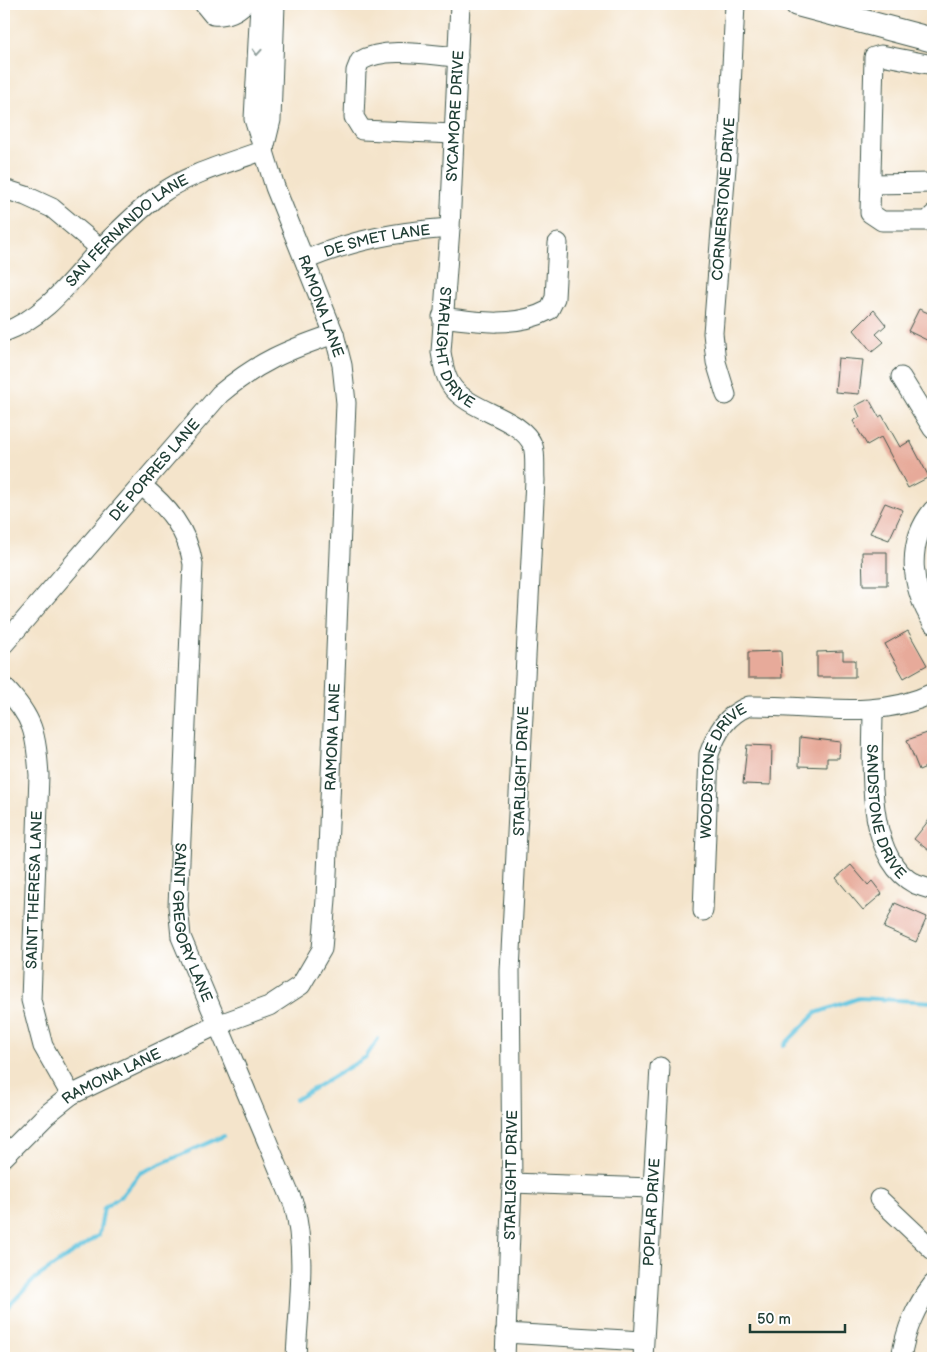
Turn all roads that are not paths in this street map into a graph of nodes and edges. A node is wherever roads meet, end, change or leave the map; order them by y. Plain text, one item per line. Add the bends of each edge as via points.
1 (204, 4) edge
2 (244, 4) edge
3 (260, 4) edge
4 (274, 4) edge
5 (460, 4) edge
6 (735, 4) edge
7 (796, 4) edge
8 (933, 40) edge
9 (458, 57) junction
10 (933, 65) edge
11 (263, 79) junction
12 (454, 134) junction
13 (264, 150) junction
14 (933, 183) edge
15 (870, 184) junction
16 (4, 189) edge
17 (933, 215) edge
18 (450, 228) junction
19 (558, 243) dead end
20 (101, 249) junction
21 (305, 260) junction
22 (442, 317) junction
23 (4, 332) edge
24 (334, 334) junction
25 (901, 377) dead end
26 (726, 395) dead end
27 (933, 429) edge
28 (141, 485) junction
29 (933, 510) edge
30 (933, 623) edge
31 (4, 644) edge
32 (4, 687) edge
33 (933, 693) edge
34 (872, 710) junction
35 (933, 890) edge
36 (703, 910) dead end
37 (217, 1025) junction
38 (660, 1067) dead end
39 (71, 1095) junction
40 (4, 1157) edge
41 (512, 1183) junction
42 (651, 1188) junction
43 (879, 1199) dead end
44 (933, 1250) edge
45 (933, 1284) edge
46 (505, 1333) junction
47 (643, 1350) edge
48 (296, 1358) edge
49 (504, 1358) edge
50 (901, 1358) edge

1 - 2 street via 213,15 223,16
3 -> 11 street, RAMONA LANE
4 - 11 street, RAMONA LANE
5 - 9 street, SYCAMORE DRIVE
6 - 26 street, CORNERSTONE DRIVE via 713,333 716,362
7 - 8 main road
9 - 12 street, SYCAMORE DRIVE
9 - 12 street via 398,53 368,56 360,61 356,71 354,117 362,130
10 - 15 street via 881,55 874,57
11 - 13 street, RAMONA LANE via 271,120
12 - 18 street, SYCAMORE DRIVE
13 - 20 street, SAN FERNANDO LANE via 182,181 158,195
13 - 21 street, RAMONA LANE via 274,187
14 - 15 street
15 - 17 street via 870,213 882,221 928,221
16 - 20 street via 52,208
18 - 21 street, DE SMET LANE via 379,236 341,245
18 - 22 street, STARLIGHT DRIVE
19 - 22 street via 555,298 549,310 524,320 484,323
20 - 23 street, SAN FERNANDO LANE via 54,301 14,329
21 - 24 street, RAMONA LANE
22 - 41 street, STARLIGHT DRIVE via 441,352 452,387 464,400 519,429 533,447 535,480 510,971
24 - 28 street, DE PORRES LANE via 274,356 244,374 220,394
24 - 37 street, RAMONA LANE via 342,365 346,403 322,949 301,985 269,1006
25 - 27 street
28 - 31 street, DE PORRES LANE
28 - 37 street, SAINT GREGORY LANE via 178,520 190,546 193,564 178,906 181,938
29 - 30 street via 924,521 916,543 914,566 917,590
32 - 39 street, SAINT THERESA LANE via 29,719 36,734 39,775 31,1000 42,1046
33 - 34 street, WOODSTONE DRIVE via 898,706
34 - 35 street, SANDSTONE DRIVE via 877,830 891,859 901,871 914,883
34 - 36 street, WOODSTONE DRIVE via 749,706 728,719 716,735 709,754
37 - 39 street, RAMONA LANE
37 - 48 street, SAINT GREGORY LANE via 291,1198 298,1223 300,1279
38 - 42 street, POPLAR DRIVE
39 - 40 street, RAMONA LANE
41 - 42 street
41 - 46 street, STARLIGHT DRIVE
42 - 47 street, POPLAR DRIVE
43 - 44 street
45 - 50 street via 917,1305
46 - 47 street
46 - 49 street, STARLIGHT DRIVE

